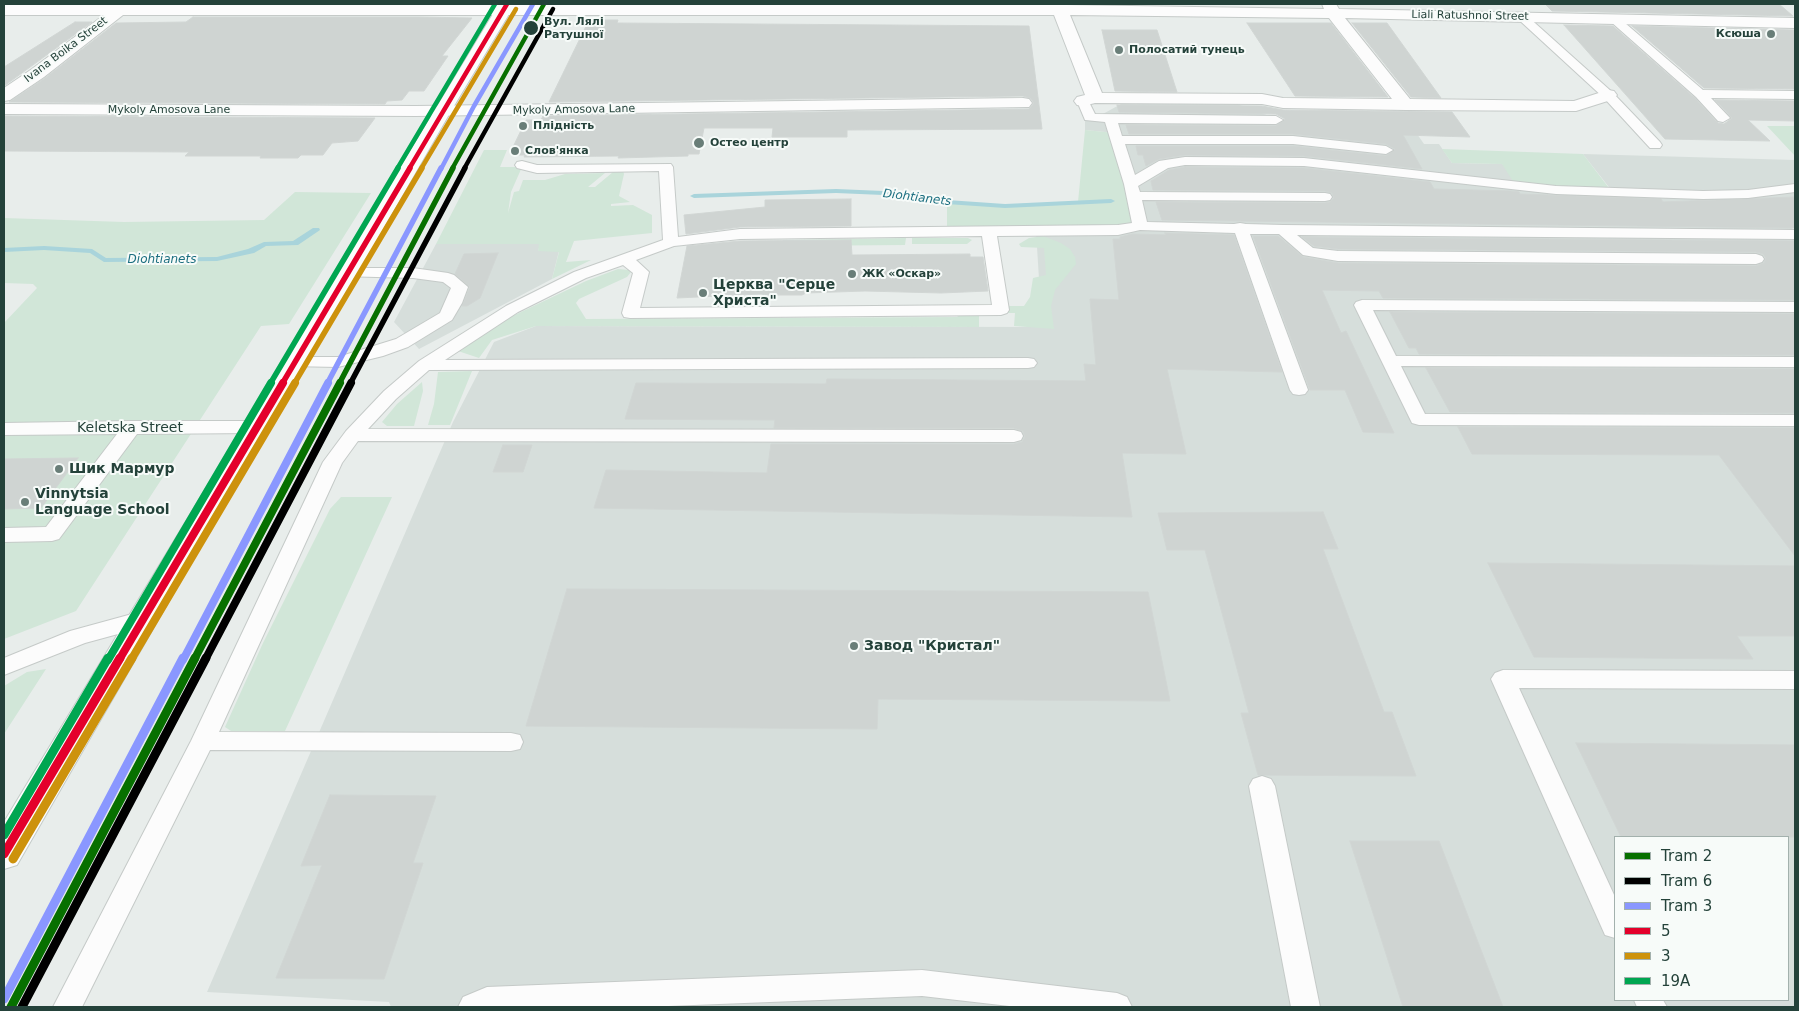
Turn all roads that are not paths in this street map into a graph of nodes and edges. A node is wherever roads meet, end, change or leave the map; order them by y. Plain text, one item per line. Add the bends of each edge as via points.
1 (123, 7) edge
2 (505, 7) edge
3 (615, 7) edge
4 (1059, 7) edge
5 (830, 8) edge
6 (1331, 8) edge
7 (4, 10) edge
8 (1617, 14) edge
9 (1522, 17) junction
10 (1795, 23) edge
11 (1700, 94) junction
12 (1608, 95) junction
13 (1795, 95) edge
14 (4, 96) edge
15 (1089, 99) junction
16 (1023, 104) dead end
17 (1406, 105) junction
18 (4, 109) edge
19 (442, 111) junction
20 (1723, 118) dead end
21 (1110, 119) junction
22 (1276, 120) dead end
23 (1117, 140) junction
24 (1655, 145) dead end
25 (1386, 150) dead end
26 (522, 165) dead end
27 (1795, 188) edge
28 (1133, 190) junction
29 (1325, 197) dead end
30 (1140, 226) junction
31 (1240, 228) junction
32 (1283, 230) junction
33 (989, 231) junction
34 (1795, 235) edge
35 (671, 242) junction
36 (624, 258) junction
37 (1756, 259) dead end
38 (346, 273) junction
39 (1795, 307) edge
40 (1391, 361) junction
41 (294, 362) junction
42 (1795, 362) edge
43 (1028, 363) dead end
44 (425, 365) junction
45 (1299, 390) dead end
46 (1795, 421) edge
47 (256, 426) junction
48 (4, 428) edge
49 (132, 428) junction
50 (353, 435) junction
51 (1014, 436) dead end
52 (4, 535) edge
53 (143, 619) junction
54 (4, 667) edge
55 (1795, 680) edge
56 (203, 741) junction
57 (511, 742) dead end
58 (1262, 786) dead end
59 (4, 854) edge
60 (1614, 924) edge
61 (66, 1007) edge
62 (473, 1007) edge
63 (1117, 1007) edge
64 (1306, 1007) edge

1 - 2 street, Liali Ratushnoi Street
1 - 7 street, Liali Ratushnoi Street
1 - 14 street, Ivana Boika Street
2 - 3 street, Liali Ratushnoi Street
2 - 19 street
3 - 5 street, Liali Ratushnoi Street
4 - 5 street, Liali Ratushnoi Street
4 - 6 street, Liali Ratushnoi Street
4 - 15 street
6 - 9 street, Liali Ratushnoi Street
6 - 17 street
8 - 9 street, Liali Ratushnoi Street
8 - 10 street, Liali Ratushnoi Street
8 - 11 lane
9 - 12 lane
11 - 13 lane
11 - 20 lane
12 - 17 street via 1576,106
12 - 24 lane
15 - 17 street via 1254,99 1283,103
15 - 21 lane via 1090,117
16 - 19 street, Mykoly Amosova Lane
18 - 19 street, Mykoly Amosova Lane
19 - 38 street
21 - 22 lane
21 - 23 lane
23 - 25 lane via 1294,140
23 - 28 lane
26 - 35 lane via 537,169 666,167
27 - 28 lane via 1703,195 1556,190 1304,162 1185,161 1164,164
28 - 29 lane
28 - 30 lane
30 - 31 lane
30 - 33 lane via 1118,230
31 - 32 lane
31 - 45 lane
32 - 34 lane
32 - 37 lane via 1308,252 1338,256
33 - 35 lane via 740,234
33 - 36 lane via 1001,310 630,313 640,272
35 - 36 lane
36 - 44 lane via 512,308
38 - 41 street
38 - 41 lane via 414,273 448,278 460,287 446,316 402,343 338,362
39 - 40 lane via 1362,305
40 - 42 lane
40 - 46 lane via 1420,418
41 - 47 street
43 - 44 lane
44 - 50 lane via 390,395
47 - 49 lane, Keletska Street
47 - 53 street
48 - 49 lane, Keletska Street
49 - 52 lane via 52,534
50 - 51 lane
50 - 56 lane via 333,462
53 - 54 lane via 78,637
53 - 59 street
55 - 60 lane via 1504,679
56 - 57 lane
56 - 61 lane
58 - 64 lane
62 - 63 lane via 487,1000 922,984

